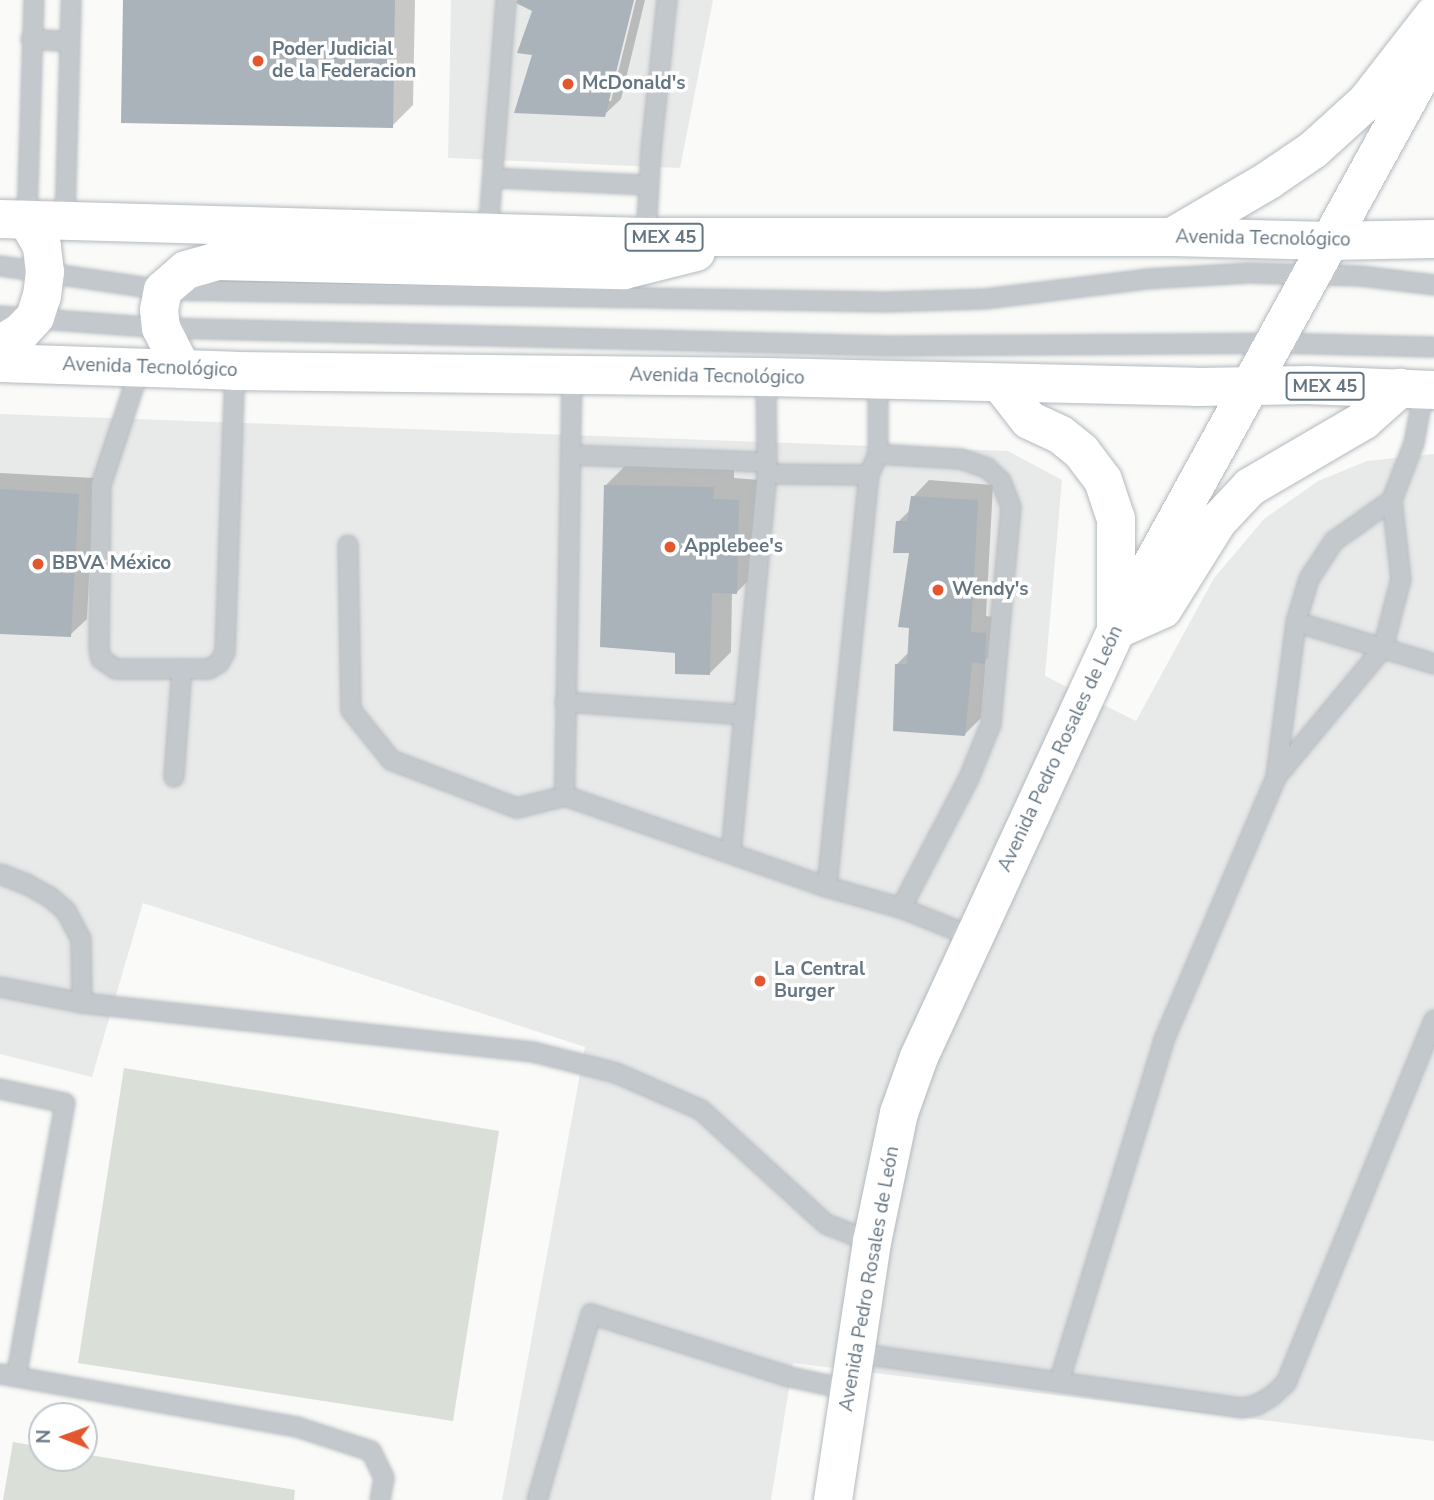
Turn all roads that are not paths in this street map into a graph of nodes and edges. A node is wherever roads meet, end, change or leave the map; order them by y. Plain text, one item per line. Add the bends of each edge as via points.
1 (34, 0) edge
2 (71, 0) edge
3 (506, 0) edge
4 (667, 0) edge
5 (1434, 15) edge
6 (32, 40) junction
7 (70, 42) junction
8 (1434, 52) edge
9 (493, 178) junction
10 (649, 185) junction
11 (13, 219) edge
12 (65, 221) junction
13 (488, 234) junction
14 (646, 237) junction
15 (1172, 237) junction
16 (750, 238) junction
17 (1434, 239) edge
18 (1329, 241) junction
19 (0, 266) edge
20 (45, 272) junction
21 (1311, 275) junction
22 (1434, 285) edge
23 (163, 290) junction
24 (18, 317) edge
25 (162, 328) junction
26 (1274, 343) junction
27 (0, 345) edge
28 (1434, 347) edge
29 (0, 363) edge
30 (139, 368) junction
31 (182, 369) junction
32 (235, 371) junction
33 (572, 374) junction
34 (766, 377) junction
35 (878, 380) junction
36 (1000, 383) junction
37 (1251, 387) junction
38 (1419, 389) edge
39 (878, 454) junction
40 (571, 455) junction
41 (766, 468) junction
42 (869, 475) junction
43 (1392, 500) junction
44 (348, 545) dead end
45 (1296, 622) junction
46 (1116, 630) junction
47 (1383, 649) junction
48 (1434, 664) edge
49 (182, 669) junction
50 (565, 702) junction
51 (745, 715) junction
52 (174, 777) dead end
53 (1276, 778) junction
54 (565, 796) junction
55 (731, 853) junction
56 (0, 874) edge
57 (827, 887) junction
58 (901, 908) junction
59 (973, 937) junction
60 (0, 987) edge
61 (82, 1003) junction
62 (1434, 1020) edge
63 (0, 1089) edge
64 (872, 1242) junction
65 (852, 1371) junction
66 (8, 1375) edge
67 (1059, 1382) junction
68 (380, 1500) edge
69 (537, 1500) edge
70 (833, 1500) edge

1 - 6 lane
2 - 7 lane
3 - 9 lane
4 - 10 lane
5 - 15 main road via 1367,101 1313,150
6 - 7 lane
6 - 11 lane
7 - 12 lane
8 - 18 main road, Avenida Pedro Rosales de León
9 - 10 lane
9 - 13 lane
10 - 14 lane
11 - 12 main road, Avenida Tecnológico / MEX 45
11 - 20 main road via 42,246
12 - 13 main road, Avenida Tecnológico / MEX 45
13 - 14 main road, Avenida Tecnológico / MEX 45
14 - 16 main road, Avenida Tecnológico / MEX 45
15 - 16 main road, Avenida Tecnológico / MEX 45
15 - 18 main road, Avenida Tecnológico / MEX 45
16 - 23 main road via 624,270 217,261 186,270
17 - 18 main road, Avenida Tecnológico / MEX 45
18 - 21 main road, Avenida Pedro Rosales de León
19 - 20 lane
20 - 23 lane
20 - 24 main road via 42,296
21 - 22 lane
21 - 23 lane via 1160,279 985,299 886,302
21 - 26 main road, Avenida Pedro Rosales de León
23 - 25 main road
24 - 25 lane
24 - 27 main road via 22,331
25 - 26 lane via 890,346
25 - 31 main road
26 - 28 lane
26 - 37 main road, Avenida Pedro Rosales de León
29 - 30 main road, Avenida Tecnológico / MEX 45
30 - 31 main road, Avenida Tecnológico / MEX 45
30 - 49 lane via 102,485 99,648 101,659 116,669
31 - 32 main road, Avenida Tecnológico / MEX 45
32 - 33 main road, Avenida Tecnológico / MEX 45
32 - 49 lane via 225,652 209,669
33 - 34 main road, Avenida Tecnológico / MEX 45
33 - 40 lane
34 - 35 main road, Avenida Tecnológico / MEX 45
34 - 41 lane
35 - 36 main road, Avenida Tecnológico / MEX 45
35 - 39 lane
36 - 37 main road, Avenida Tecnológico / MEX 45
36 - 46 main road via 1029,420 1061,435 1081,451 1103,480 1116,519
37 - 38 main road, Avenida Tecnológico / MEX 45
37 - 46 main road, Avenida Pedro Rosales de León
38 - 43 lane via 1414,443
38 - 46 main road via 1250,487 1219,521 1163,610
39 - 42 lane
39 - 58 lane via 961,459 987,468 1000,481 1011,507 991,724 969,778
40 - 41 lane
40 - 50 lane
41 - 42 lane
41 - 51 lane
42 - 57 lane
43 - 45 lane via 1334,541 1310,579
43 - 47 lane via 1401,579
44 - 54 lane via 351,710 391,760 517,808
45 - 47 lane
45 - 53 lane
46 - 59 main road, Avenida Pedro Rosales de León
47 - 48 lane
47 - 53 lane
49 - 52 lane
50 - 51 lane
50 - 54 lane
51 - 55 lane
53 - 67 lane via 1164,1040
54 - 55 lane
55 - 57 lane
56 - 61 lane via 28,885 66,911 81,939
57 - 58 lane
58 - 59 lane
59 - 64 main road, Avenida Pedro Rosales de León via 919,1057 900,1113
60 - 61 lane
61 - 64 lane via 533,1052 616,1073 701,1110 825,1224
62 - 67 lane via 1286,1383 1257,1405 1242,1408
63 - 66 lane via 65,1103
64 - 65 main road, Avenida Pedro Rosales de León
65 - 67 lane
65 - 69 lane via 790,1377 591,1314
65 - 70 main road, Avenida Pedro Rosales de León
66 - 68 lane via 297,1427 371,1451 384,1478

